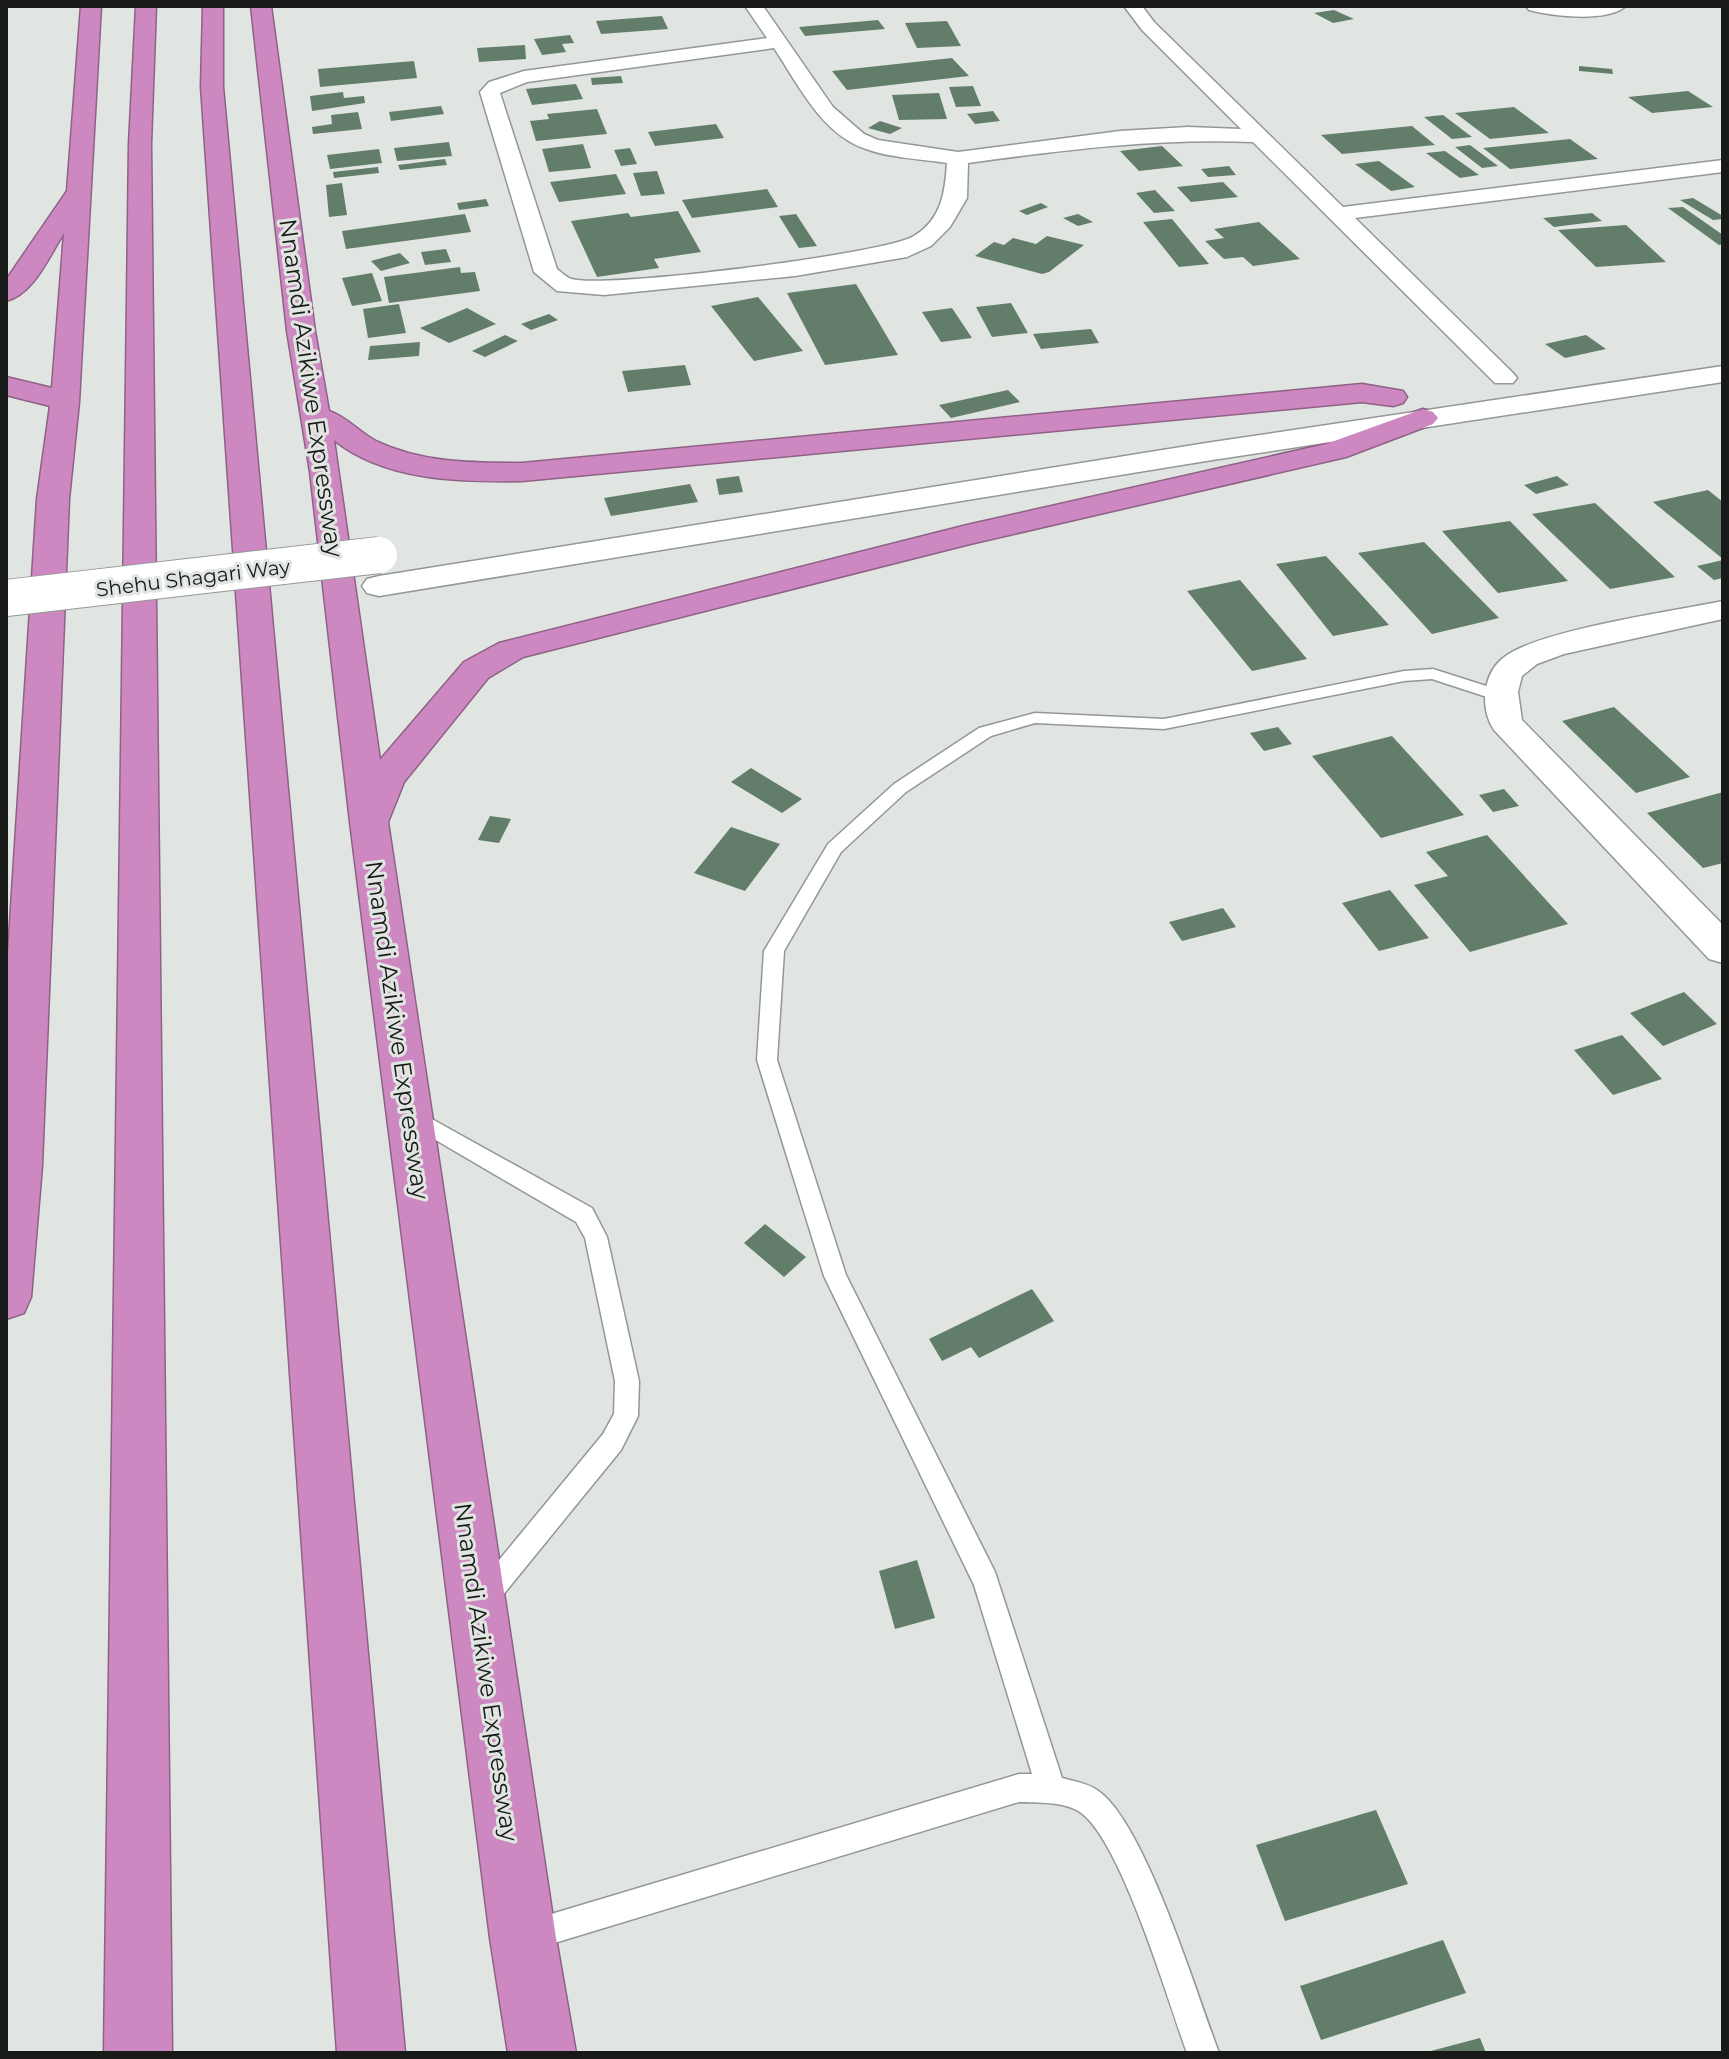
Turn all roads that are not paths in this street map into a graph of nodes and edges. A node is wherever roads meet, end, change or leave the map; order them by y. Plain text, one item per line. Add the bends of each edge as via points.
1 (91, 6) edge
2 (146, 6) edge
3 (261, 6) edge
4 (754, 6) edge
5 (1133, 6) edge
6 (1535, 6) edge
7 (1617, 6) edge
8 (779, 42) junction
9 (236, 50) edge
10 (1259, 136) junction
11 (958, 158) junction
12 (1723, 166) edge
13 (79, 192) junction
14 (1338, 214) junction
15 (6, 293) edge
16 (1723, 347) edge
17 (1567, 369) dead end
18 (1536, 373) dead end
19 (1723, 374) edge
20 (1504, 378) junction
21 (6, 386) edge
22 (1393, 397) junction
23 (65, 402) junction
24 (316, 416) junction
25 (1423, 418) junction
26 (707, 504) dead end
27 (389, 564) junction
28 (6, 598) edge
29 (1723, 610) edge
30 (6, 627) edge
31 (1499, 696) junction
32 (41, 738) junction
33 (6, 797) edge
34 (369, 822) junction
35 (1723, 949) edge
36 (409, 1114) junction
37 (12, 1156) edge
38 (6, 1297) edge
39 (477, 1607) junction
40 (1051, 1789) junction
41 (523, 1938) junction
42 (138, 2053) edge
43 (371, 2053) edge
44 (542, 2053) edge
45 (1203, 2053) edge

1 - 13 highway
2 - 42 highway via 140,144
3 - 9 highway, Nnamdi Azikiwe Expressway
4 - 8 street
5 - 10 street
6 - 7 street via 1580,12
8 - 11 street via 826,111 857,138
8 - 11 street via 524,77 490,92 546,272 553,280 565,286 604,288 795,269 899,252 939,227 956,198
9 - 24 highway, Nnamdi Azikiwe Expressway
9 - 43 highway, Nnamdi Azikiwe Expressway via 212,87
10 - 11 street via 1120,137
10 - 14 street
12 - 14 street
13 - 15 highway via 20,281
13 - 23 highway
14 - 20 street
16 - 17 main road
18 - 20 main road
19 - 25 main road
20 - 22 main road
21 - 23 highway
22 - 24 highway via 1362,393 522,472 423,468 362,446
22 - 26 main road
23 - 32 highway via 53,499
24 - 34 highway, Nnamdi Azikiwe Expressway
25 - 27 main road
25 - 34 highway via 1335,451 967,535 511,650 476,670 386,778
27 - 28 main road, Shehu Shagari Way, bridge
27 - 30 main road, Shehu Shagari Way
29 - 31 street via 1528,655 1506,670
31 - 35 street via 1506,723
31 - 40 lane via 1433,674 1404,676 1164,724 1035,718 985,732 900,788 834,848 774,951 767,1060 835,1276 986,1581
32 - 33 highway
32 - 37 highway
34 - 36 highway, Nnamdi Azikiwe Expressway
36 - 39 highway, Nnamdi Azikiwe Expressway
36 - 39 lane via 584,1215 596,1237 627,1381 626,1416 612,1442
37 - 38 highway
39 - 41 highway, Nnamdi Azikiwe Expressway
40 - 41 lane via 1019,1788
40 - 45 lane via 1088,1800 1114,1830 1134,1867
41 - 44 highway, Nnamdi Azikiwe Expressway

